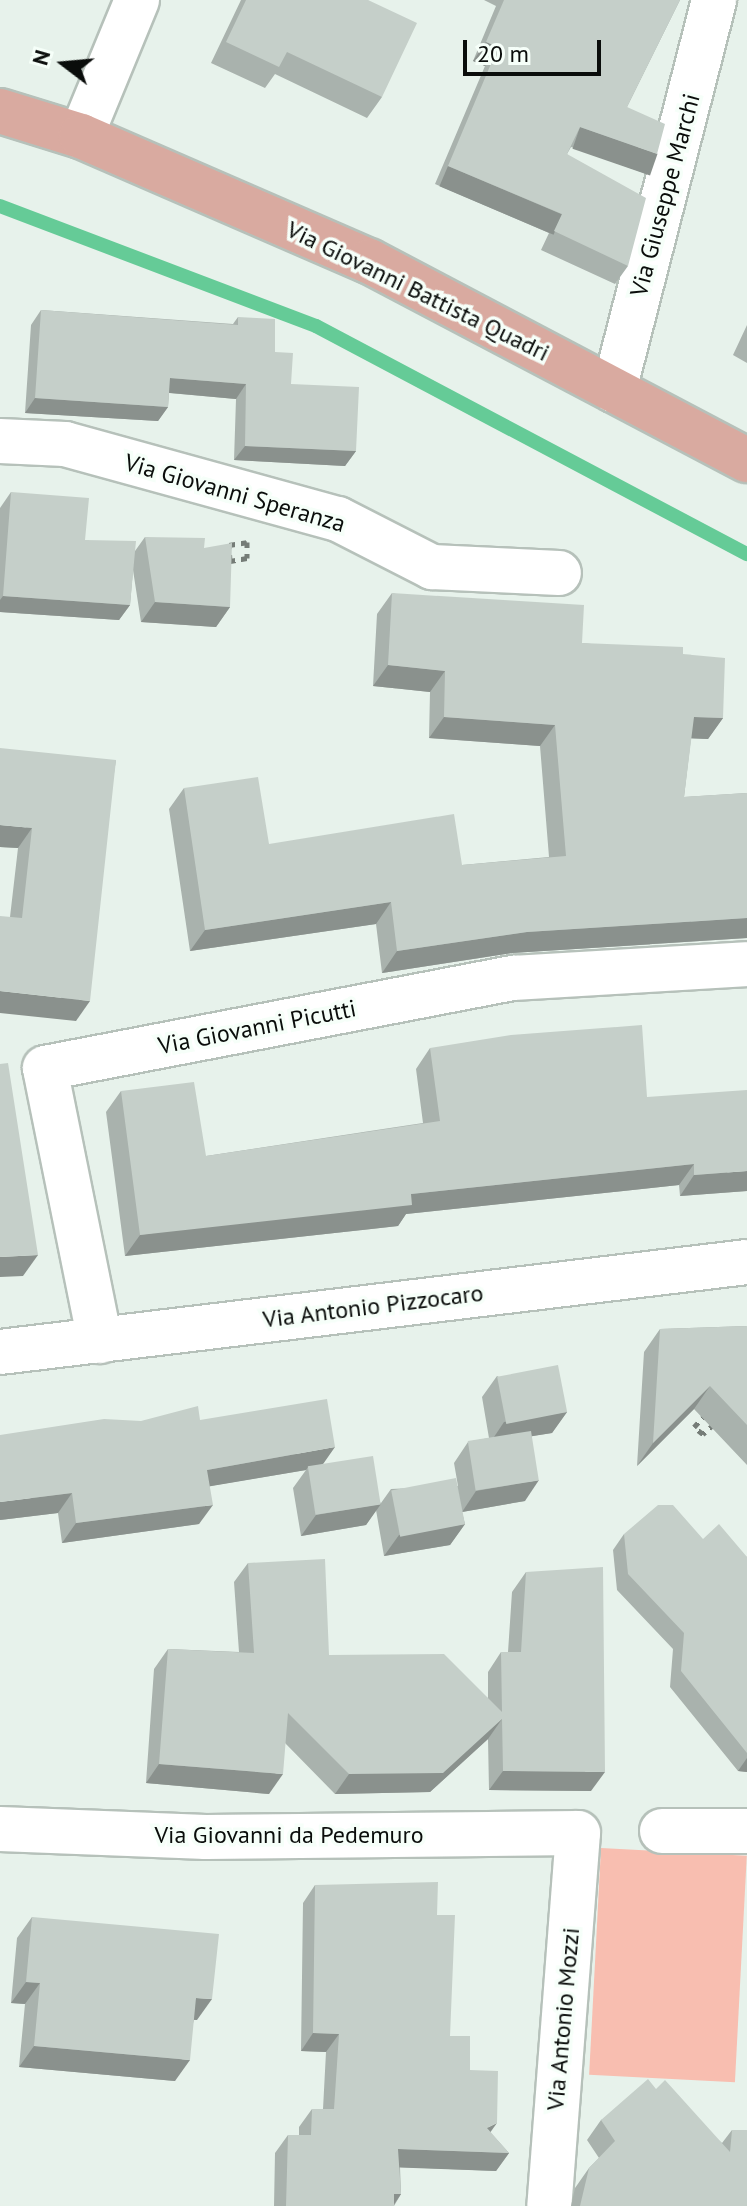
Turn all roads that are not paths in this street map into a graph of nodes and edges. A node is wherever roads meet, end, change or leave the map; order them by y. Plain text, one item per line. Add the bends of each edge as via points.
1 (137, 0) edge
2 (714, 0) edge
3 (0, 111) edge
4 (81, 136) junction
5 (614, 390) junction
6 (0, 441) edge
7 (747, 460) edge
8 (559, 573) dead end
9 (747, 964) edge
10 (747, 1262) edge
11 (100, 1341) junction
12 (0, 1352) edge
13 (0, 1829) edge
14 (662, 1831) dead end
15 (747, 1831) edge
16 (578, 1833) joint
17 (549, 2206) edge

1 - 4 street
2 - 5 street, Via Giuseppe Marchi
3 - 4 main road, Via Giovanni Battista Quadri
4 - 5 main road, Via Giovanni Battista Quadri via 369,261
5 - 7 main road, Via Giovanni Battista Quadri
6 - 8 street, Via Giovanni Speranza via 65,444 338,519 432,567
9 - 11 street, Via Giovanni Picutti via 514,978 45,1068
10 - 11 street, Via Antonio Pizzocaro
11 - 12 street, Via Antonio Pizzocaro
13 - 16 street, Via Giovanni da Pedemuro via 206,1837
14 - 15 street
16 - 17 street, Via Antonio Mozzi

